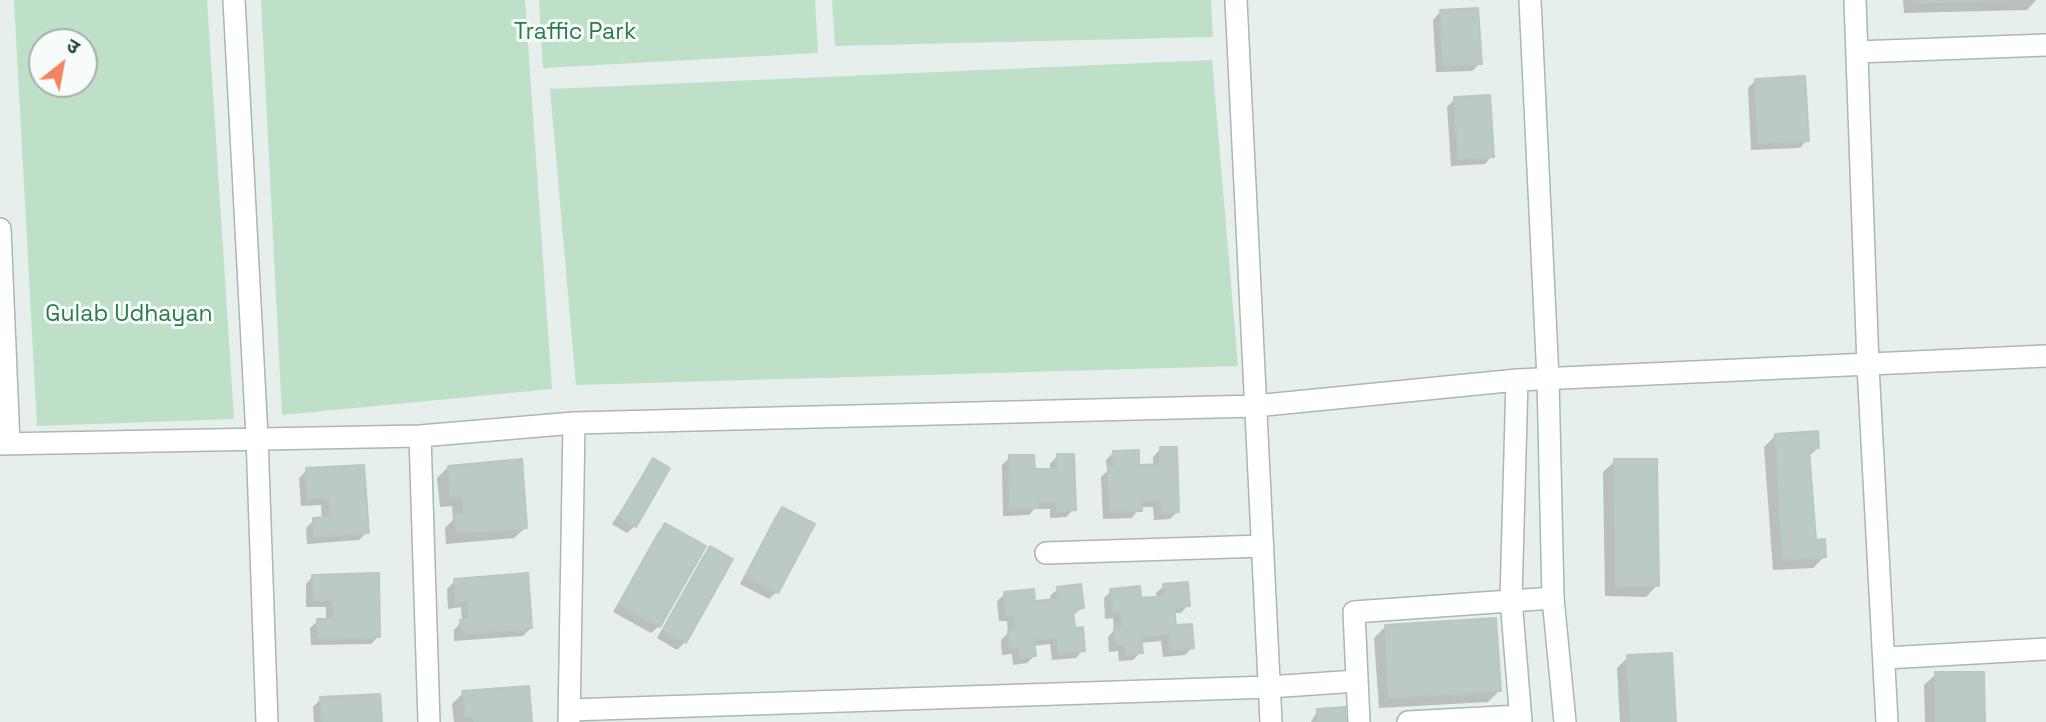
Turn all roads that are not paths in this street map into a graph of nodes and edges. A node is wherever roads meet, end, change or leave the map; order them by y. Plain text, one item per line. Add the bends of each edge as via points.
1 (234, 0) edge
2 (1236, 0) edge
3 (1530, 0) edge
4 (1855, 0) edge
5 (2046, 45) edge
6 (1857, 52) junction
7 (0, 229) edge
8 (2046, 356) edge
9 (1868, 366) junction
10 (1548, 379) junction
11 (1517, 380) junction
12 (1255, 406) junction
13 (574, 423) junction
14 (420, 436) junction
15 (257, 437) junction
16 (5, 444) edge
17 (1263, 547) junction
18 (1046, 553) dead end
19 (1553, 598) junction
20 (1511, 599) junction
21 (2046, 649) edge
22 (1886, 658) junction
23 (1357, 681) junction
24 (1269, 687) junction
25 (569, 716) edge
26 (1520, 719) edge
27 (267, 722) edge
28 (429, 722) edge
29 (1272, 722) edge
30 (1359, 722) edge
31 (1408, 722) edge
32 (1565, 722) edge
33 (1887, 722) edge

1 - 15 street
2 - 12 street
3 - 10 street
4 - 6 street
5 - 6 street
6 - 9 street
7 - 16 street
8 - 9 street
9 - 10 street
9 - 22 street
10 - 11 street
10 - 19 street
11 - 12 street
11 - 20 street
12 - 13 street
12 - 17 street
13 - 14 street
13 - 25 street
14 - 15 street
14 - 28 street
15 - 16 street
15 - 27 street
17 - 18 street
17 - 24 street
19 - 20 street
19 - 32 street
20 - 23 street via 1354,612
20 - 26 street
21 - 22 street
22 - 33 street
23 - 24 street
23 - 30 street
24 - 25 street
24 - 29 street
26 - 31 street

